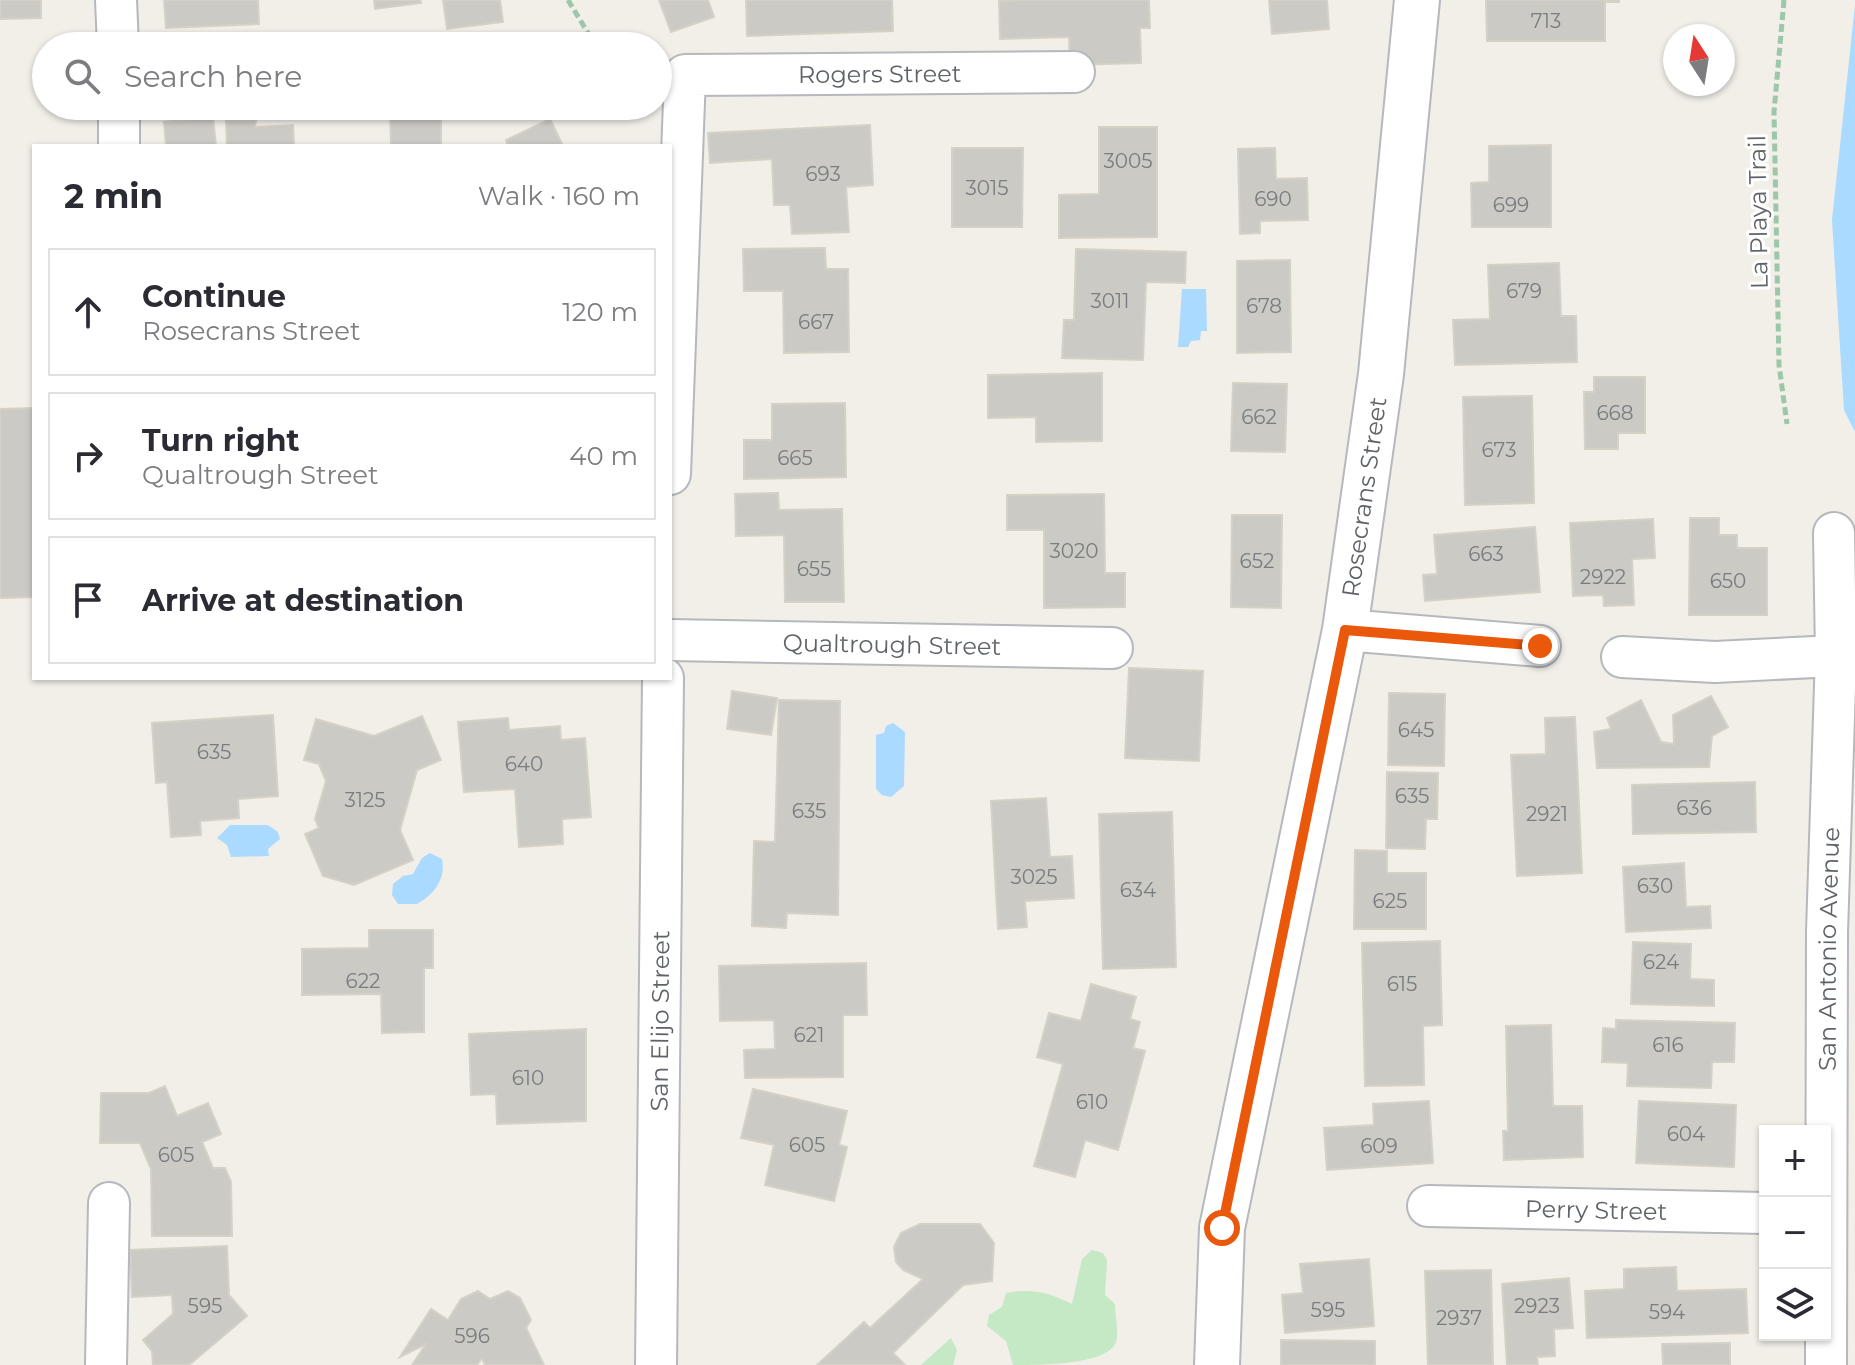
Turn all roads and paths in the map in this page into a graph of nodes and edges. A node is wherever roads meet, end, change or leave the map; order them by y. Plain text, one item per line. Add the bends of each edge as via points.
1 (116, 0) edge
2 (568, 0) edge
3 (1417, 0) edge
4 (1784, 0) edge
5 (117, 32) edge
6 (587, 32) edge
7 (1074, 72) dead end
8 (119, 120) edge
9 (119, 144) edge
10 (672, 421) edge
11 (1787, 424) dead end
12 (1834, 533) dead end
13 (1345, 630) junction
14 (672, 640) edge
15 (1540, 646) dead end
16 (1112, 648) dead end
17 (1845, 655) edge
18 (1622, 657) dead end
19 (663, 680) edge
20 (1841, 932) edge
21 (109, 1203) dead end
22 (1428, 1206) dead end
23 (1759, 1213) edge
24 (1835, 1215) edge
25 (106, 1365) edge
26 (656, 1365) edge
27 (1217, 1365) edge
28 (1826, 1365) edge

1 - 5 street
2 - 6 path
3 - 13 street, Rosecrans Street via 1381,374
4 - 11 path, La Playa Trail via 1774,112 1779,365
7 - 10 street, Rogers Street via 685,75
8 - 9 street
12 - 17 street, San Antonio Avenue
13 - 15 street
13 - 27 street, Rosecrans Street via 1222,1228
14 - 16 street, Qualtrough Street
17 - 18 street via 1715,662
17 - 20 street, San Antonio Avenue
19 - 26 street, San Elijo Street
20 - 24 street, San Antonio Avenue
21 - 25 street
22 - 23 street, Perry Street
24 - 28 street, San Antonio Avenue

